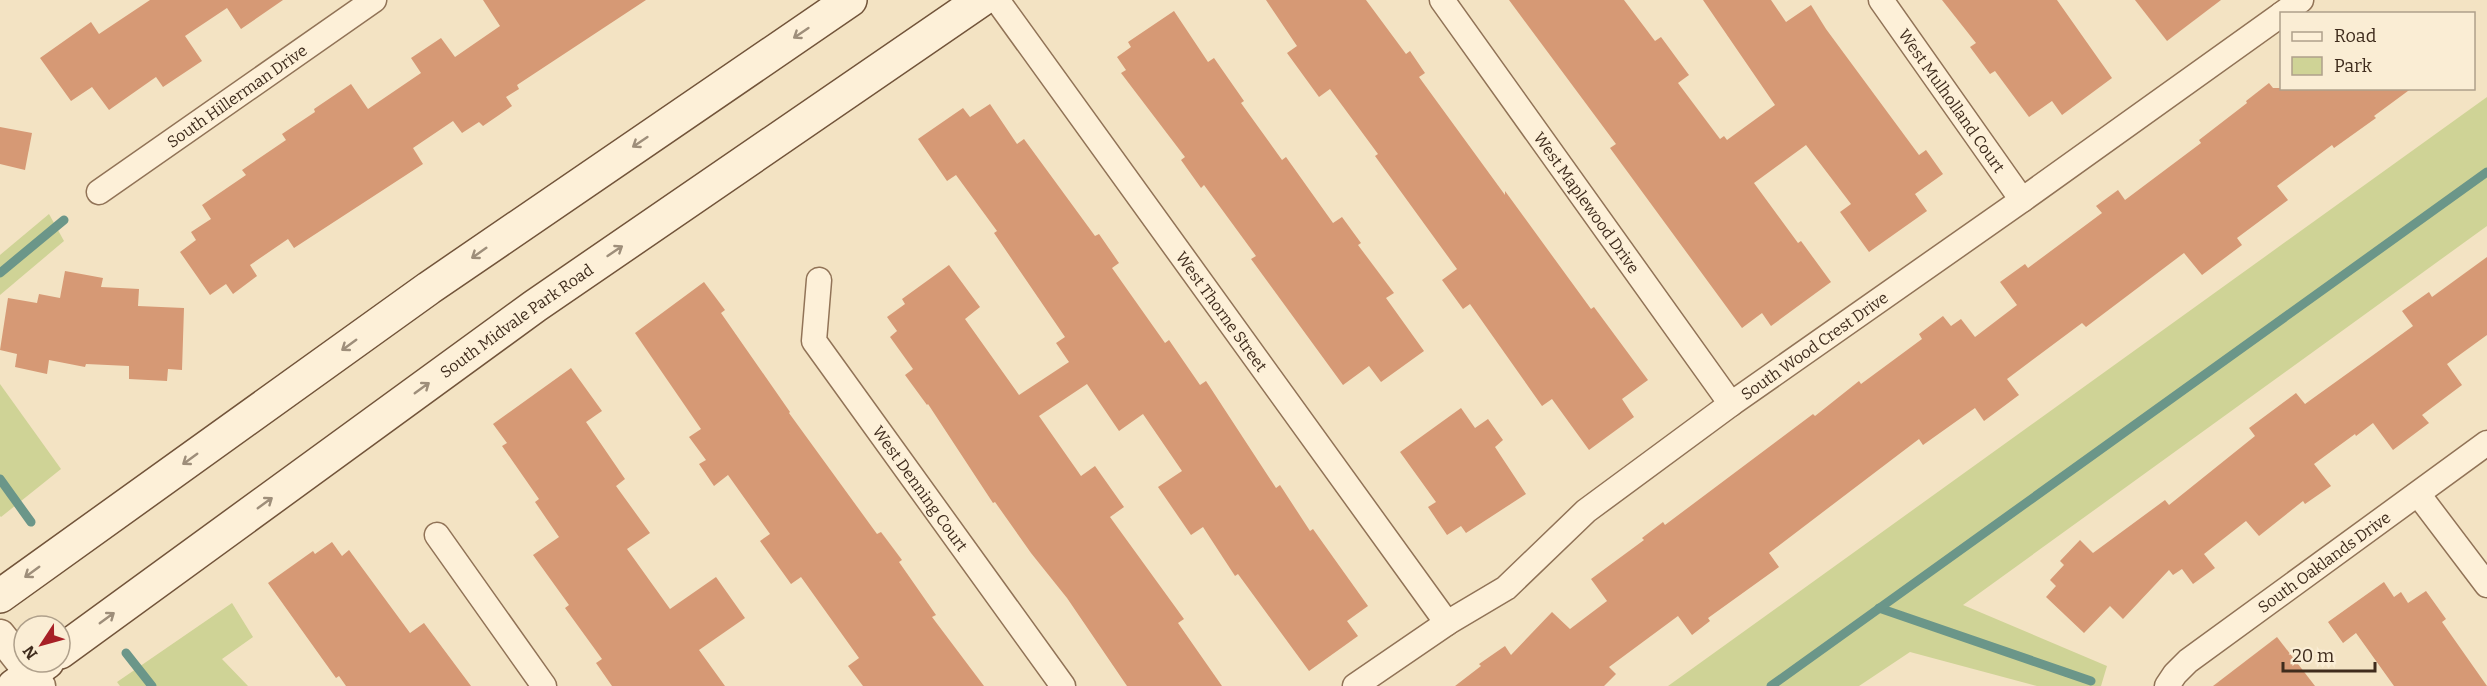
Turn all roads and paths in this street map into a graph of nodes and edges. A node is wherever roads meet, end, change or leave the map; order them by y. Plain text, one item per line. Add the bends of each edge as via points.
1 (375, 0) edge
2 (850, 0) edge
3 (981, 0) edge
4 (997, 0) edge
5 (1442, 0) edge
6 (1881, 0) edge
7 (2301, 0) edge
8 (2285, 12) edge
9 (2280, 15) edge
10 (99, 192) dead end
11 (2022, 200) junction
12 (819, 280) dead end
13 (1731, 404) junction
14 (2487, 443) edge
15 (2418, 494) junction
16 (437, 535) dead end
17 (2487, 585) edge
18 (0, 596) edge
19 (1447, 623) junction
20 (0, 635) edge
21 (72, 643) edge
22 (33, 677) edge
23 (544, 686) edge
24 (1063, 686) edge
25 (1355, 686) edge
26 (2167, 686) edge

1 - 10 street, South Hillerman Drive
2 -> 18 main road via 429,288
21 -> 3 main road, South Midvale Park Road via 535,306
4 - 19 street, West Thorne Street
5 - 13 street, West Maplewood Drive
6 - 11 street, West Mulholland Court
7 - 8 street, South Wood Crest Drive
9 - 11 street, South Wood Crest Drive
11 - 13 street, South Wood Crest Drive
12 - 24 street, West Denning Court via 814,341
13 - 19 street, South Wood Crest Drive via 1586,511 1506,588
14 - 15 street, South Oaklands Drive
15 - 17 street
15 - 26 street, South Oaklands Drive via 2188,661
16 - 23 street
19 - 25 street, South Wood Crest Drive
20 - 22 street

